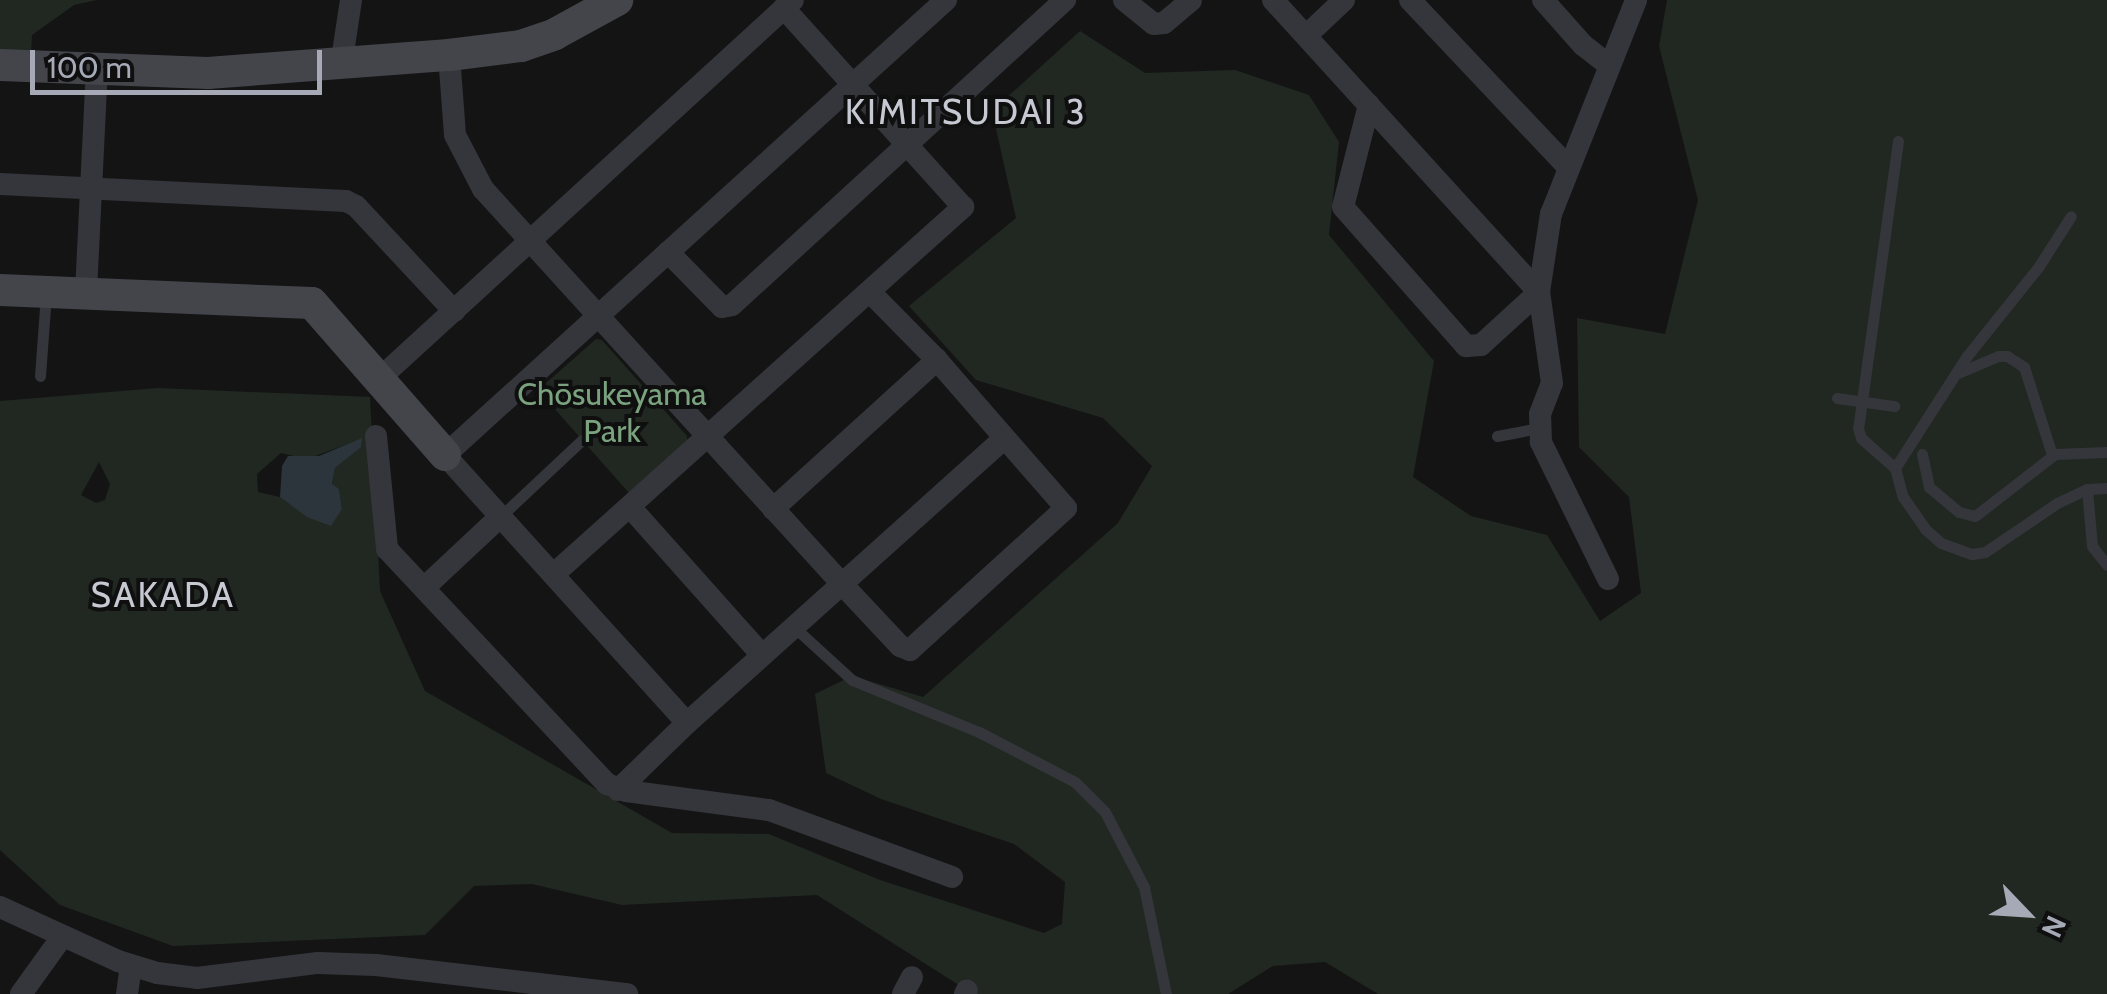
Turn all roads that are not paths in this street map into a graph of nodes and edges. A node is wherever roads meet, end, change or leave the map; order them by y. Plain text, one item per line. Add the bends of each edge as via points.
1 (351, 0) edge
2 (618, 0) edge
3 (946, 0) edge
4 (1065, 0) edge
5 (1124, 0) edge
6 (1191, 0) edge
7 (1274, 0) edge
8 (1344, 0) edge
9 (1410, 0) edge
10 (1542, 0) edge
11 (1636, 0) edge
12 (789, 4) edge
13 (1307, 35) junction
14 (449, 55) junction
15 (0, 65) edge
16 (1610, 65) junction
17 (341, 66) junction
18 (97, 69) junction
19 (854, 83) junction
20 (1368, 106) junction
21 (1898, 141) dead end
22 (908, 144) junction
23 (1567, 166) junction
24 (0, 184) edge
25 (92, 187) junction
26 (2071, 216) dead end
27 (532, 238) junction
28 (668, 252) junction
29 (0, 290) edge
30 (46, 291) junction
31 (86, 292) junction
32 (870, 292) junction
33 (1539, 292) junction
34 (454, 311) junction
35 (600, 314) junction
36 (937, 360) junction
37 (1956, 374) junction
38 (40, 376) dead end
39 (379, 379) junction
40 (1837, 398) dead end
41 (1862, 402) junction
42 (1894, 406) dead end
43 (1539, 428) junction
44 (376, 436) dead end
45 (1498, 436) dead end
46 (706, 437) junction
47 (1004, 439) junction
48 (582, 440) dead end
49 (2107, 452) edge
50 (445, 454) junction
51 (1922, 454) dead end
52 (2052, 455) junction
53 (1895, 468) junction
54 (2107, 488) edge
55 (2087, 489) junction
56 (630, 507) junction
57 (773, 509) junction
58 (2107, 515) edge
59 (501, 516) junction
60 (2090, 516) junction
61 (2107, 565) edge
62 (554, 574) junction
63 (1608, 579) dead end
64 (842, 584) junction
65 (425, 587) junction
66 (794, 626) junction
67 (762, 655) junction
68 (687, 723) junction
69 (618, 790) junction
70 (952, 877) dead end
71 (0, 907) edge
72 (62, 937) junction
73 (131, 965) junction
74 (467, 985) edge
75 (22, 994) edge
76 (127, 994) edge
77 (627, 994) edge
78 (1166, 994) edge

1 - 17 street
2 - 14 street via 520,46
3 - 19 street
4 - 22 street
5 - 6 street via 1154,24
7 - 13 street
8 - 13 street
9 - 23 street
10 - 16 street
11 - 16 street
12 - 19 street
12 - 27 street
13 - 20 street
14 - 17 street
14 - 27 street via 454,135 465,160 483,189
15 - 18 street
16 - 23 street
17 - 18 street via 208,73
18 - 25 street
19 - 22 street
19 - 28 street
20 - 33 street
20 - 33 street via 1344,207 1466,346 1481,345
21 - 41 lane
22 - 28 street via 728,307
22 - 32 street via 963,206
23 - 33 street via 1551,214
24 - 25 street
25 - 31 street
25 - 34 street via 346,201
26 - 37 lane
27 - 34 street
27 - 35 street
28 - 35 street
29 - 30 street
30 - 31 street
30 - 38 lane
31 - 39 street via 312,303
32 - 36 street
32 - 46 street
33 - 43 street via 1552,383
34 - 39 street
35 - 46 street
35 - 50 street
36 - 47 street
36 - 57 street
37 - 52 lane via 1998,356 2017,361
37 - 53 lane
39 - 50 street
40 - 41 lane
41 - 42 lane
41 - 53 lane via 1861,438
43 - 45 lane
43 - 63 street
44 - 65 street via 388,548
46 - 56 street
46 - 57 street
47 - 64 street
47 - 64 street via 1066,508 910,650
48 - 59 lane
49 - 52 lane
50 - 59 street
51 - 52 lane via 1929,487 1968,516
53 - 55 lane via 1903,497 1925,529 1972,554
54 - 55 lane
55 - 60 lane
56 - 62 street
56 - 67 street
57 - 64 street
58 - 60 lane
59 - 62 street
59 - 65 street
60 - 61 lane via 2092,546
62 - 68 street
64 - 66 street
65 - 69 street
66 - 67 street
66 - 78 lane via 852,680 980,732 1075,782 1105,812 1144,887
67 - 68 street
68 - 69 street
69 - 70 street via 769,810
71 - 72 street
72 - 73 street
72 - 75 street
73 - 74 street via 197,978 318,962
73 - 76 street
74 - 77 street

